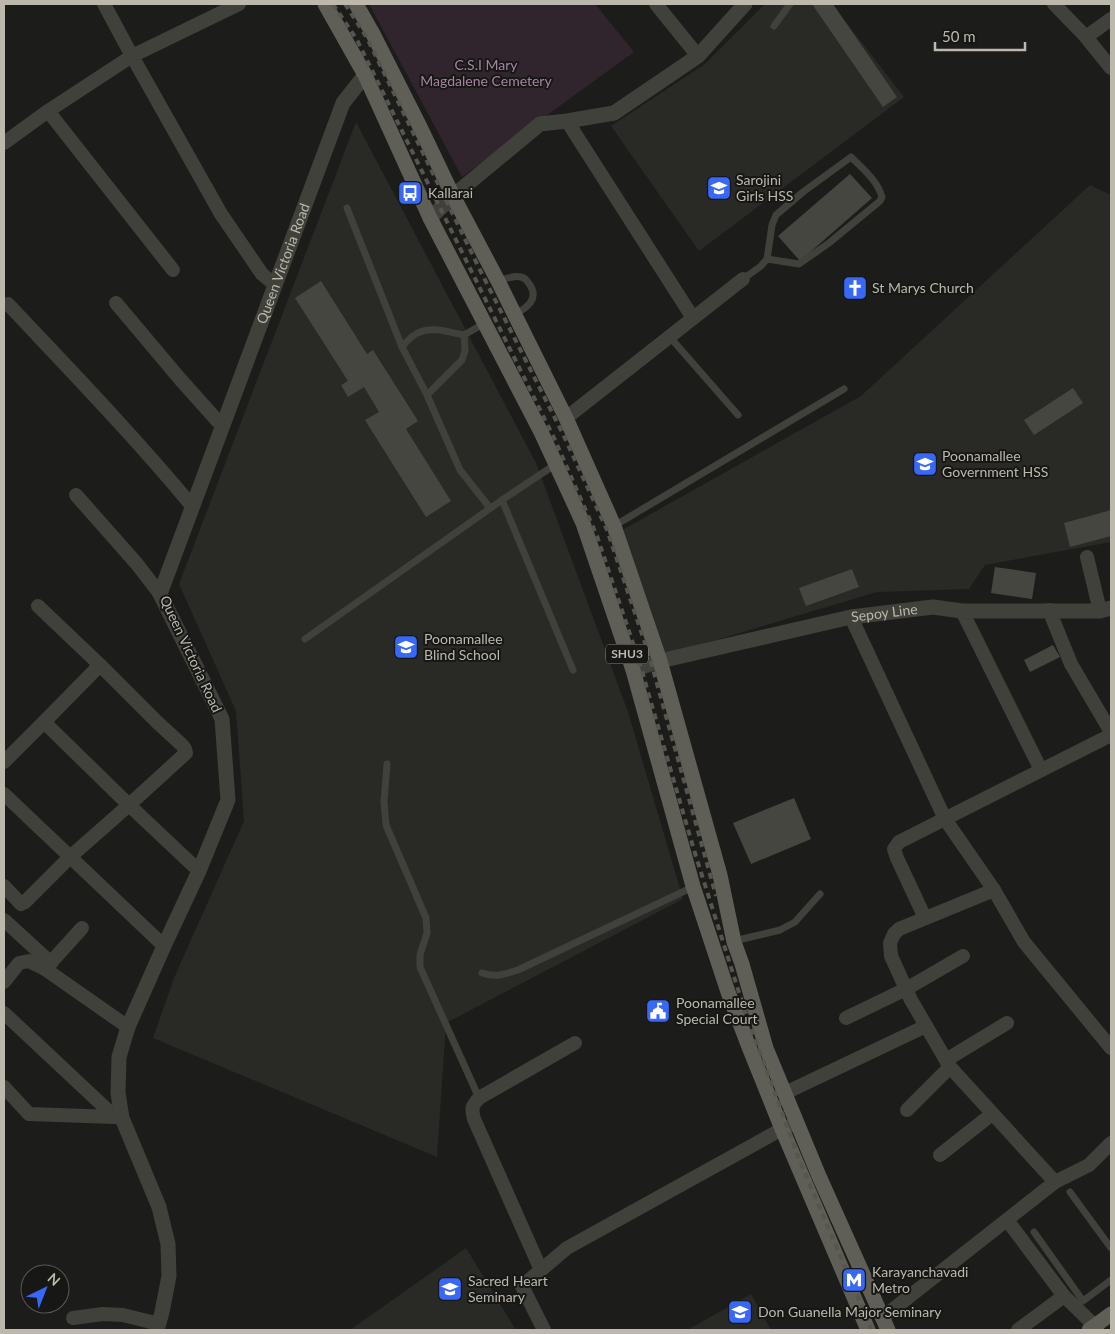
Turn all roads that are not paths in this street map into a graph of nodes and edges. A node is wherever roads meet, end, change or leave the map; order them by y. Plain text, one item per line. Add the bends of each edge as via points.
1 (104, 4) edge
2 (239, 4) edge
3 (325, 4) edge
4 (356, 4) edge
5 (656, 4) edge
6 (745, 4) edge
7 (790, 4) edge
8 (1054, 4) edge
9 (1111, 19) edge
10 (774, 26) dead end
11 (1086, 38) junction
12 (132, 56) junction
13 (698, 56) junction
14 (1111, 68) edge
15 (365, 75) junction
16 (48, 111) junction
17 (566, 121) junction
18 (4, 143) edge
19 (453, 196) junction
20 (347, 208) dead end
21 (430, 218) junction
22 (767, 259) junction
23 (173, 270) dead end
24 (743, 279) joint
25 (498, 281) junction
26 (275, 285) junction
27 (116, 303) dead end
28 (8, 304) dead end
29 (515, 314) junction
30 (693, 318) junction
31 (485, 323) junction
32 (464, 335) junction
33 (670, 336) junction
34 (402, 347) junction
35 (844, 389) dead end
36 (427, 396) junction
37 (738, 415) dead end
38 (566, 418) junction
39 (222, 426) junction
40 (556, 464) junction
41 (76, 495) dead end
42 (502, 500) junction
43 (192, 506) junction
44 (490, 508) junction
45 (614, 526) junction
46 (1087, 557) dead end
47 (160, 594) junction
48 (38, 606) dead end
49 (1106, 609) edge
50 (962, 610) junction
51 (1048, 610) junction
52 (851, 617) junction
53 (305, 639) dead end
54 (660, 661) junction
55 (100, 665) junction
56 (573, 670) dead end
57 (633, 670) junction
58 (44, 722) junction
59 (1111, 733) edge
60 (4, 762) edge
61 (386, 764) dead end
62 (1041, 770) junction
63 (4, 794) edge
64 (129, 805) junction
65 (945, 819) junction
66 (70, 857) junction
67 (199, 871) junction
68 (4, 886) edge
69 (693, 886) junction
70 (994, 890) junction
71 (820, 894) dead end
72 (925, 918) junction
73 (4, 920) edge
74 (82, 928) dead end
75 (734, 942) junction
76 (164, 946) junction
77 (963, 956) dead end
78 (48, 966) junction
79 (482, 974) dead end
80 (4, 982) edge
81 (906, 988) junction
82 (4, 1013) edge
83 (846, 1018) dead end
84 (1007, 1023) dead end
85 (926, 1026) junction
86 (128, 1027) junction
87 (575, 1043) dead end
88 (1111, 1048) edge
89 (948, 1064) junction
90 (4, 1088) edge
91 (785, 1093) junction
92 (479, 1098) junction
93 (907, 1110) dead end
94 (992, 1114) junction
95 (119, 1117) junction
96 (797, 1123) junction
97 (782, 1130) junction
98 (1111, 1143) edge
99 (940, 1155) dead end
100 (1055, 1182) junction
101 (1070, 1192) dead end
102 (1007, 1220) junction
103 (1034, 1232) dead end
104 (1111, 1248) edge
105 (541, 1270) junction
106 (1111, 1280) edge
107 (1064, 1296) junction
108 (1111, 1314) edge
109 (73, 1318) dead end
110 (885, 1324) edge
111 (158, 1327) edge
112 (1094, 1329) edge
113 (544, 1330) edge
114 (868, 1330) edge
115 (1018, 1330) edge

1 - 12 street
2 - 12 street
3 - 15 main road, SHU3
4 - 19 main road, SHU3
5 - 13 street
6 - 13 street
7 - 10 lane
8 - 11 street
9 - 11 street
11 - 14 street
12 - 16 street
12 - 26 street via 221,214 262,274
13 - 17 street via 614,113
15 - 21 main road, SHU3
15 - 26 street, Queen Victoria Road via 343,103
16 - 18 street
16 - 23 street
17 - 19 street via 540,124
17 - 30 street
19 - 21 street
19 - 25 main road, SHU3
20 - 34 lane
21 - 31 main road, SHU3
22 - 22 lane via 776,215 851,158 880,191 880,201 799,264
22 - 24 lane
24 - 30 street
25 - 29 main road, SHU3
25 - 29 lane via 519,276 526,278 532,287 534,296 531,302
26 - 39 street, Queen Victoria Road
27 - 39 street
28 - 43 street via 118,421
29 - 38 main road, SHU3
30 - 33 street
31 - 32 lane
31 - 40 main road, SHU3
32 - 34 lane via 421,331
32 - 36 lane via 462,360
33 - 37 lane
33 - 38 street
34 - 36 lane
35 - 45 lane
36 - 44 lane via 460,470
38 - 45 main road, SHU3
39 - 43 street, Queen Victoria Road
40 - 42 lane
40 - 57 main road, SHU3 via 583,523
41 - 47 street
42 - 44 lane
42 - 56 lane
43 - 47 street, Queen Victoria Road
44 - 53 lane
45 - 54 main road, SHU3
46 - 49 street
47 - 67 street, Queen Victoria Road via 222,719 228,800
48 - 55 street
49 - 51 street, Sepoy Line
50 - 51 street, Sepoy Line
50 - 52 street, Sepoy Line via 933,607
50 - 62 street
51 - 59 street via 1071,664
52 - 54 street, Sepoy Line
52 - 65 street
54 - 57 street, Sepoy Line
54 - 75 main road, SHU3 via 720,875
55 - 58 street
55 - 64 street via 182,745 186,753
57 - 69 main road, SHU3
58 - 60 street
58 - 64 street
59 - 62 street
61 - 92 lane via 386,825 426,918 428,933 420,955 420,966
62 - 65 street
63 - 66 street
64 - 66 street
64 - 67 street
65 - 70 street
65 - 72 street via 906,837 894,849
66 - 68 street via 22,904
66 - 76 street
67 - 76 street, Queen Victoria Road
69 - 79 lane via 518,970 498,976
69 - 97 main road, SHU3 via 728,992
70 - 72 street
70 - 88 street via 1024,942
71 - 75 lane via 795,922 780,930
72 - 81 street via 899,929 890,943 891,956
73 - 78 street
74 - 78 street
75 - 91 main road, SHU3 via 766,1048
76 - 86 street, Queen Victoria Road
77 - 81 street
78 - 80 street via 29,961 19,963
78 - 86 street
81 - 83 street
81 - 85 street
82 - 95 street
84 - 89 street
85 - 89 street
85 - 91 street
86 - 95 street, Queen Victoria Road via 119,1057
87 - 92 street
89 - 93 street
89 - 94 street
90 - 95 street via 29,1114
91 - 96 main road, SHU3
92 - 105 street via 472,1110 474,1119
94 - 99 street
94 - 100 street
95 - 111 street, Queen Victoria Road via 159,1207 168,1244 169,1276
96 - 97 street
96 - 110 main road, SHU3
97 - 105 street via 568,1248
97 - 114 main road, SHU3
98 - 100 street via 1088,1165
100 - 102 street
101 - 104 lane
102 - 107 street
102 - 110 street
103 - 106 lane via 1084,1301
105 - 113 street via 522,1286
107 - 112 street
107 - 115 street
108 - 112 main road
109 - 111 street via 123,1315

